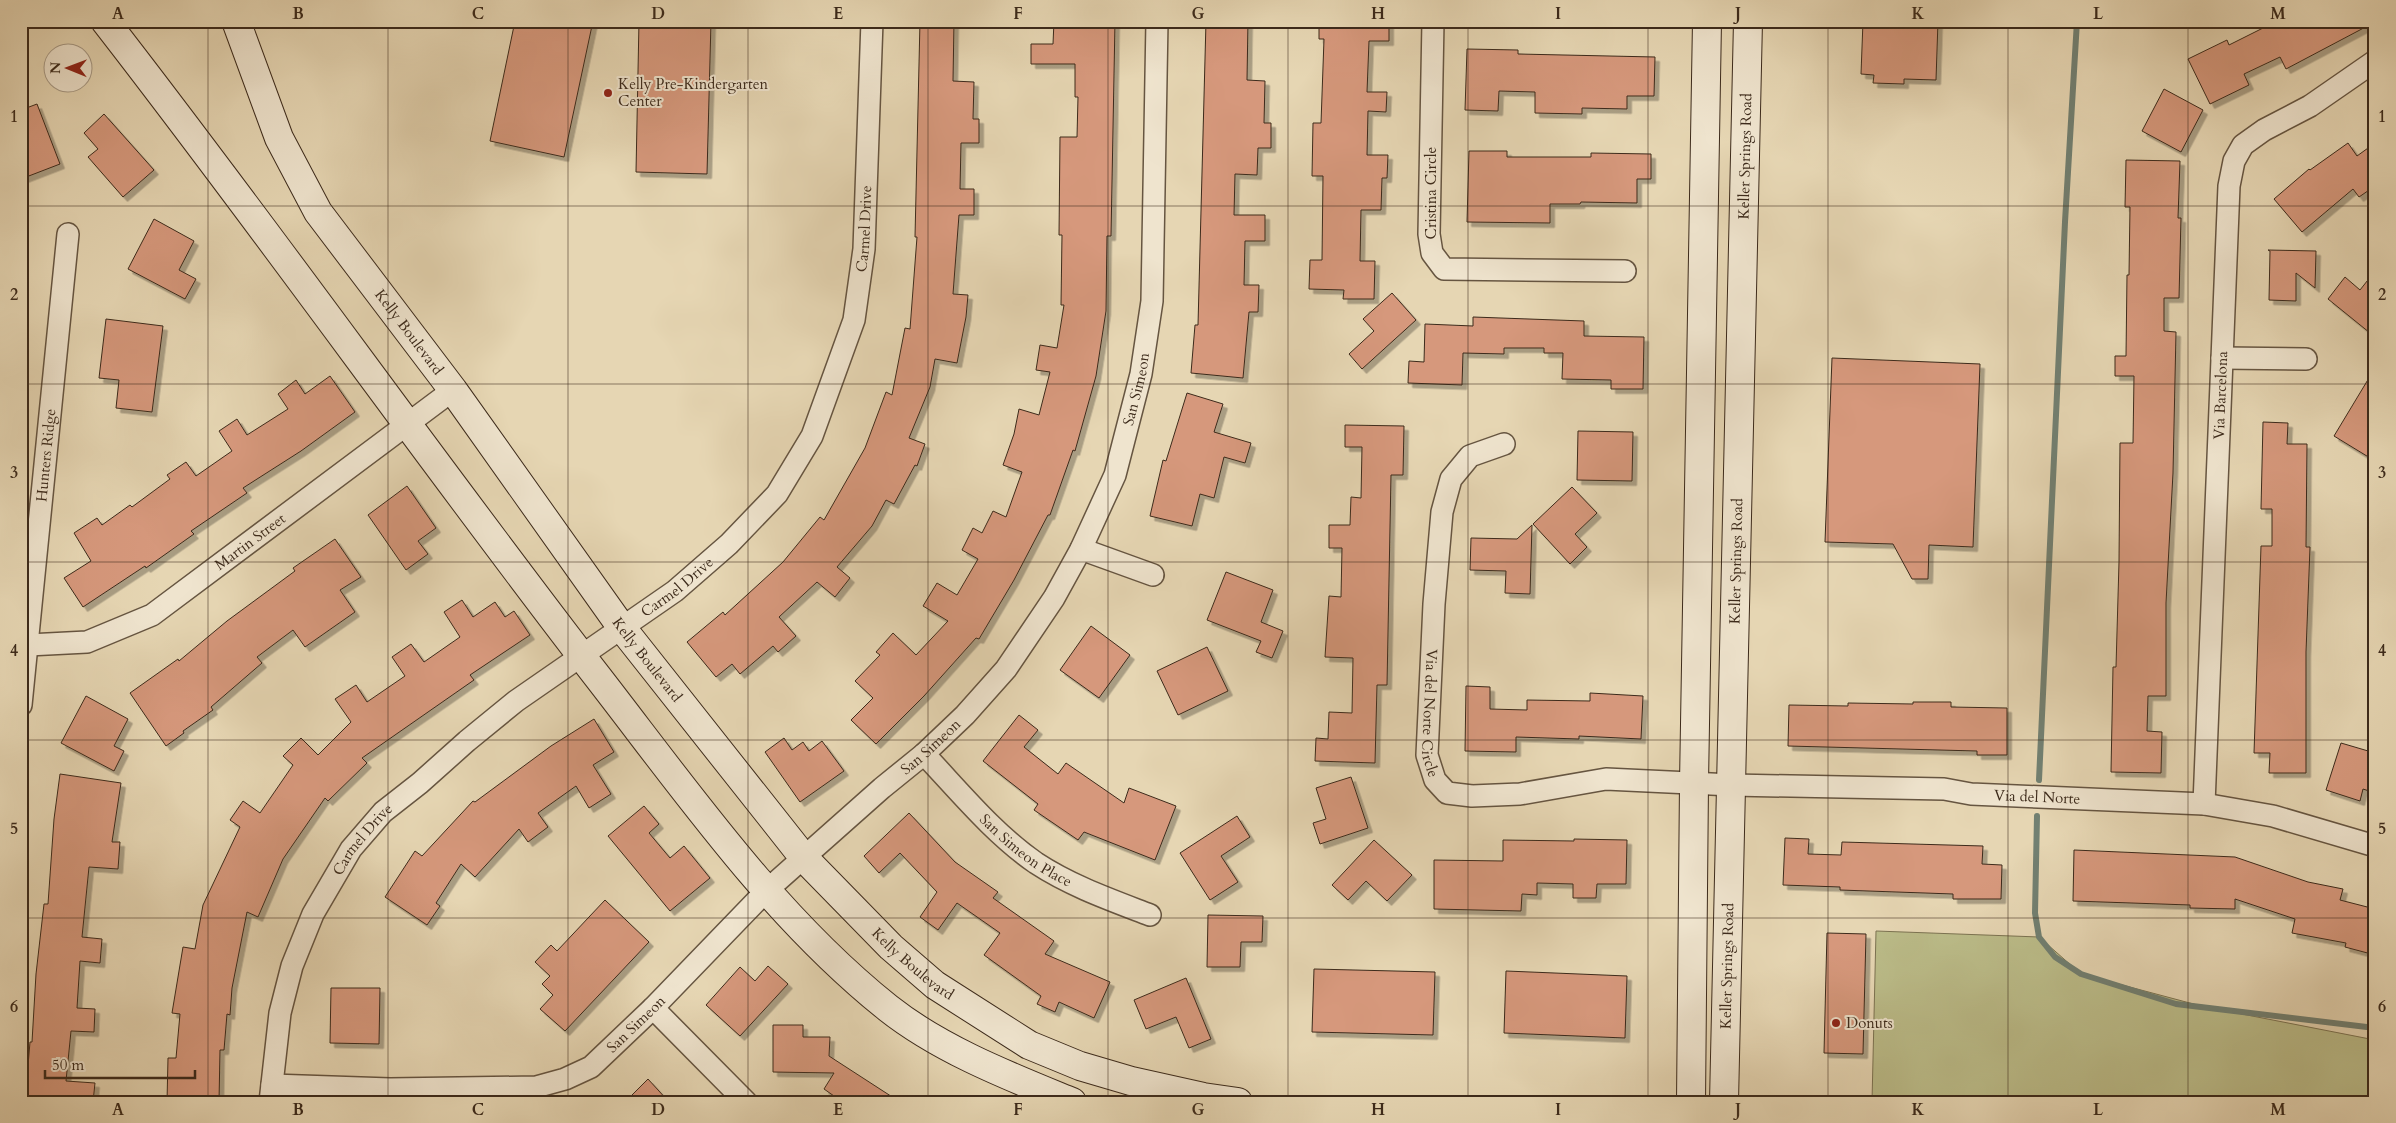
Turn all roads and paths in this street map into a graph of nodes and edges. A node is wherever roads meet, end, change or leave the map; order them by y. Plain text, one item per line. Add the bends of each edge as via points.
1 (105, 21) edge
2 (236, 21) edge
3 (872, 21) edge
4 (1157, 21) edge
5 (1433, 21) edge
6 (1707, 21) edge
7 (1748, 21) edge
8 (2375, 61) edge
9 (68, 234) dead end
10 (1625, 271) dead end
11 (1702, 329) junction
12 (1742, 330) junction
13 (2222, 358) junction
14 (2306, 359) dead end
15 (453, 390) junction
16 (407, 426) junction
17 (1504, 444) dead end
18 (1081, 549) junction
19 (1153, 575) dead end
20 (622, 628) junction
21 (28, 645) junction
22 (582, 656) junction
23 (21, 706) edge
24 (924, 754) junction
25 (1694, 783) junction
26 (1732, 786) junction
27 (2204, 804) junction
28 (2375, 846) edge
29 (804, 858) junction
30 (766, 891) junction
31 (1150, 915) dead end
32 (653, 1008) junction
33 (271, 1093) edge
34 (746, 1102) edge
35 (1072, 1102) edge
36 (1238, 1102) edge
37 (1691, 1102) edge
38 (1724, 1102) edge

1 - 16 main road
2 - 15 main road, Kelly Boulevard via 279,138 318,212
3 - 20 street, Carmel Drive via 863,258 854,320 812,436 777,494 729,544 675,590
4 - 18 street, San Simeon via 1152,300 1142,374 1115,476
5 - 10 street, Cristina Circle via 1429,234 1432,253 1444,269
6 - 11 main road
7 - 12 main road, Keller Springs Road
8 - 13 street, Via Barcelona via 2310,106 2264,130 2243,145 2234,161 2229,186
9 - 21 street, Hunters Ridge
11 - 12 main road
11 - 25 main road
12 - 26 main road, Keller Springs Road
13 - 14 street
13 - 27 street, Via Barcelona
15 - 16 street, Martin Street
15 - 20 main road, Kelly Boulevard
16 - 21 street, Martin Street via 152,615 87,642
16 - 22 main road
17 - 25 street, Via del Norte Circle via 1470,456 1451,478 1442,512 1427,755 1435,780 1447,793 1472,796 1520,794 1606,779
18 - 19 street
18 - 24 street, San Simeon via 1054,598 1006,669
20 - 22 street, Carmel Drive
20 - 29 main road, Kelly Boulevard
21 - 23 street, Hunters Ridge
22 - 30 main road
22 - 33 street, Carmel Drive via 467,741 383,812 351,849 313,914 292,966 280,1013
24 - 29 street, San Simeon
24 - 31 street, San Simeon Place via 1000,833 1035,862 1077,887
25 - 26 street, Via del Norte
25 - 37 main road
26 - 27 street, Via del Norte via 1944,789 1971,794
26 - 38 main road, Keller Springs Road
27 - 28 street, Via del Norte via 2273,816
29 - 30 street, San Simeon
29 - 36 main road, Kelly Boulevard via 891,947 935,985 1029,1044 1080,1066 1131,1082
30 - 32 street, San Simeon
30 - 35 main road via 891,1011 951,1048
32 - 33 street, San Simeon via 591,1067 536,1087
32 - 34 street

